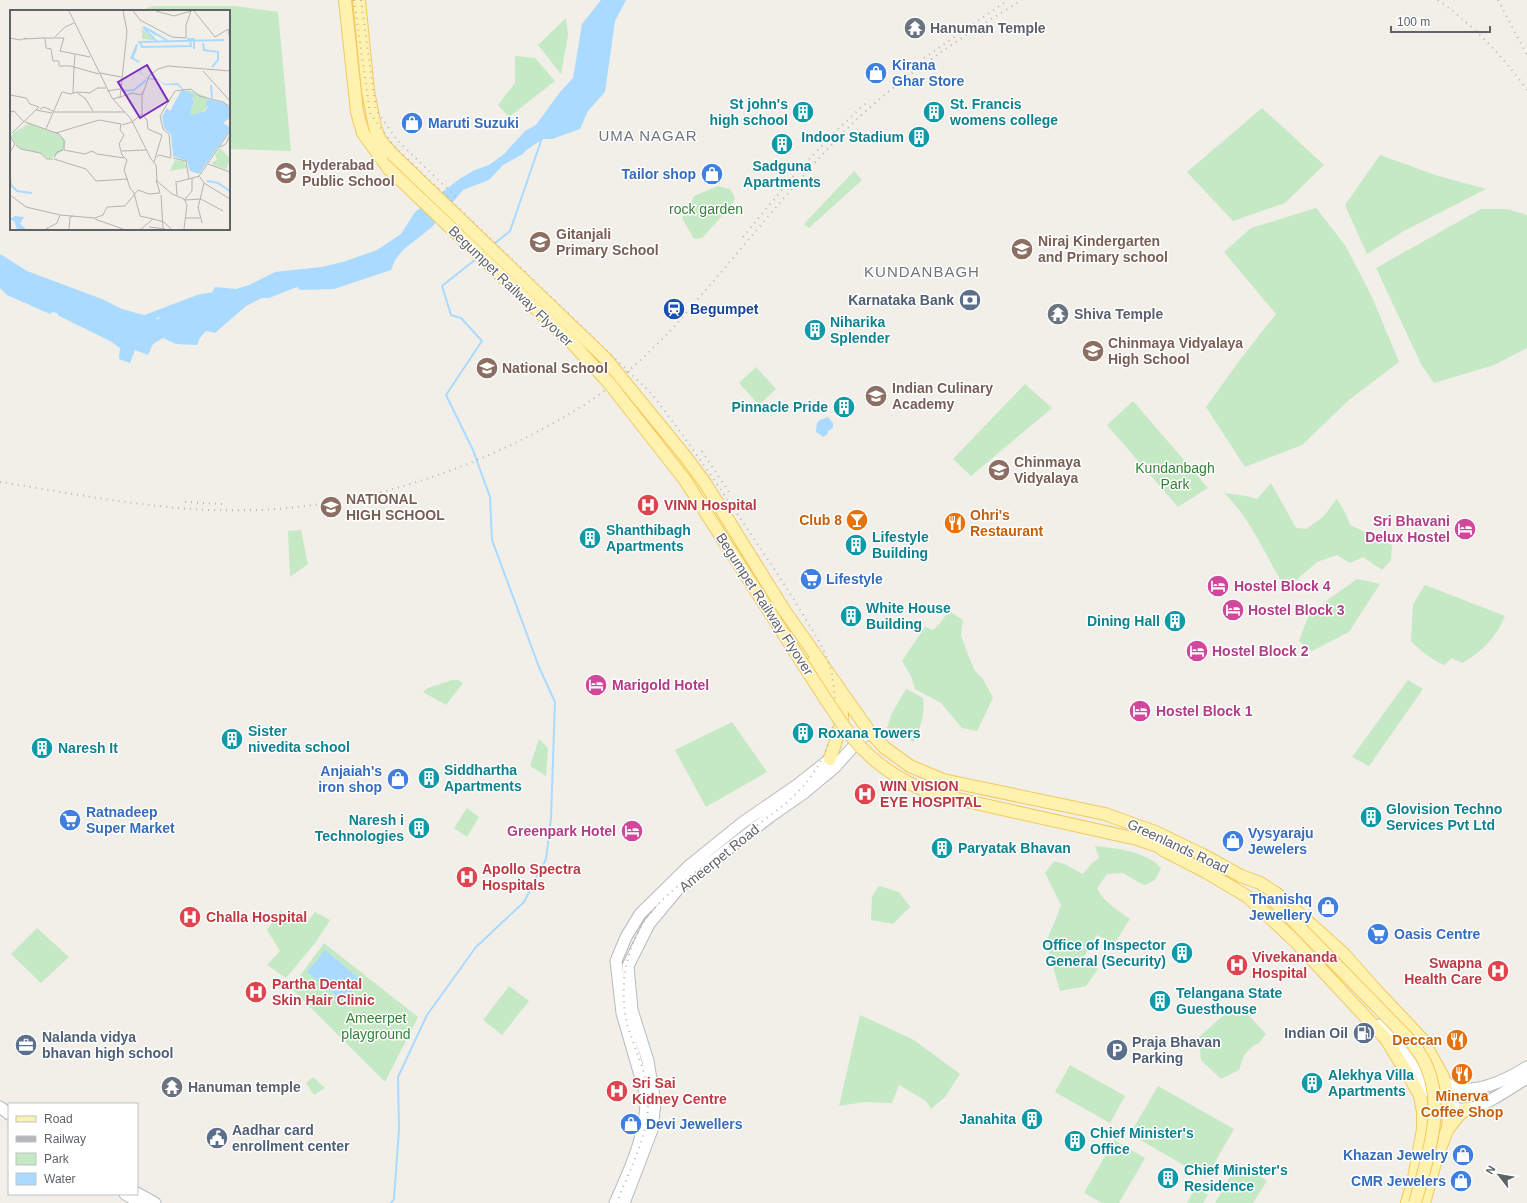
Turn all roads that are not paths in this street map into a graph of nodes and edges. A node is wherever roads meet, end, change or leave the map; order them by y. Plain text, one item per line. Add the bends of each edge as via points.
1 (344, 0) edge
2 (360, 0) edge
3 (631, 411) junction
4 (784, 610) joint
5 (869, 731) junction
6 (830, 759) joint
7 (943, 780) junction
8 (936, 802) dead end
9 (1165, 851) joint
10 (1241, 876) junction
11 (1370, 1020) junction
12 (1527, 1068) edge
13 (1527, 1078) edge
14 (1444, 1081) junction
15 (1450, 1106) junction
16 (0, 1107) edge
17 (1466, 1109) junction
18 (8, 1113) edge
19 (0, 1116) edge
20 (8, 1122) edge
21 (1444, 1138) junction
22 (1414, 1178) junction
23 (138, 1194) edge
24 (127, 1195) edge
25 (140, 1203) edge
26 (155, 1203) edge
27 (615, 1203) edge
28 (624, 1203) edge
29 (1400, 1203) edge
30 (1407, 1203) edge
31 (1415, 1203) edge
32 (1424, 1203) edge

1 - 3 main road, Begumpet Railway Flyover, bridge via 357,112 363,133 389,169 574,345
2 - 4 main road, Begumpet Railway Flyover, bridge via 368,91 380,140 604,358 705,483
3 - 6 main road, bridge via 690,475 838,702 842,721
3 - 9 main road, Begumpet Railway Flyover, bridge via 685,480 844,726 877,762 915,787 942,796 1115,833 1158,846
4 - 5 main road, Greenlands Road
5 - 7 main road, Greenlands Road via 885,748 910,766
5 - 28 main road, Ameerpet Road via 825,776 696,873 679,888 649,924 628,966 632,1010 648,1061 655,1103 652,1130
6 - 27 main road, Ameerpet Road via 798,785 742,823 690,865 640,914 626,937 616,961 622,1013 646,1096 646,1104 643,1129 633,1163
7 - 8 main road
7 - 10 main road, Greenlands Road via 1105,814 1154,832
9 - 11 main road, Greenlands Road via 1248,897 1296,942
10 - 14 main road, Greenlands Road via 1260,883 1277,894 1344,954 1422,1039
10 - 31 main road, bridge via 1272,899 1398,1028 1422,1057 1431,1082 1435,1104 1434,1125
11 - 15 main road, Greenlands Road via 1399,1044 1430,1091
11 - 22 main road, Greenlands Road via 1396,1054 1420,1096 1423,1129
12 - 14 main road via 1490,1085 1468,1090 1452,1088
13 - 17 main road
14 - 15 main road, Greenlands Road
15 - 17 main road
15 - 21 main road, Greenlands Road via 1448,1128
16 - 18 main road
17 - 21 main road via 1449,1127
19 - 20 main road
21 - 32 main road, Greenlands Road
22 - 29 main road, Greenlands Road via 1404,1187
22 - 30 main road
23 - 26 main road
24 - 25 main road

